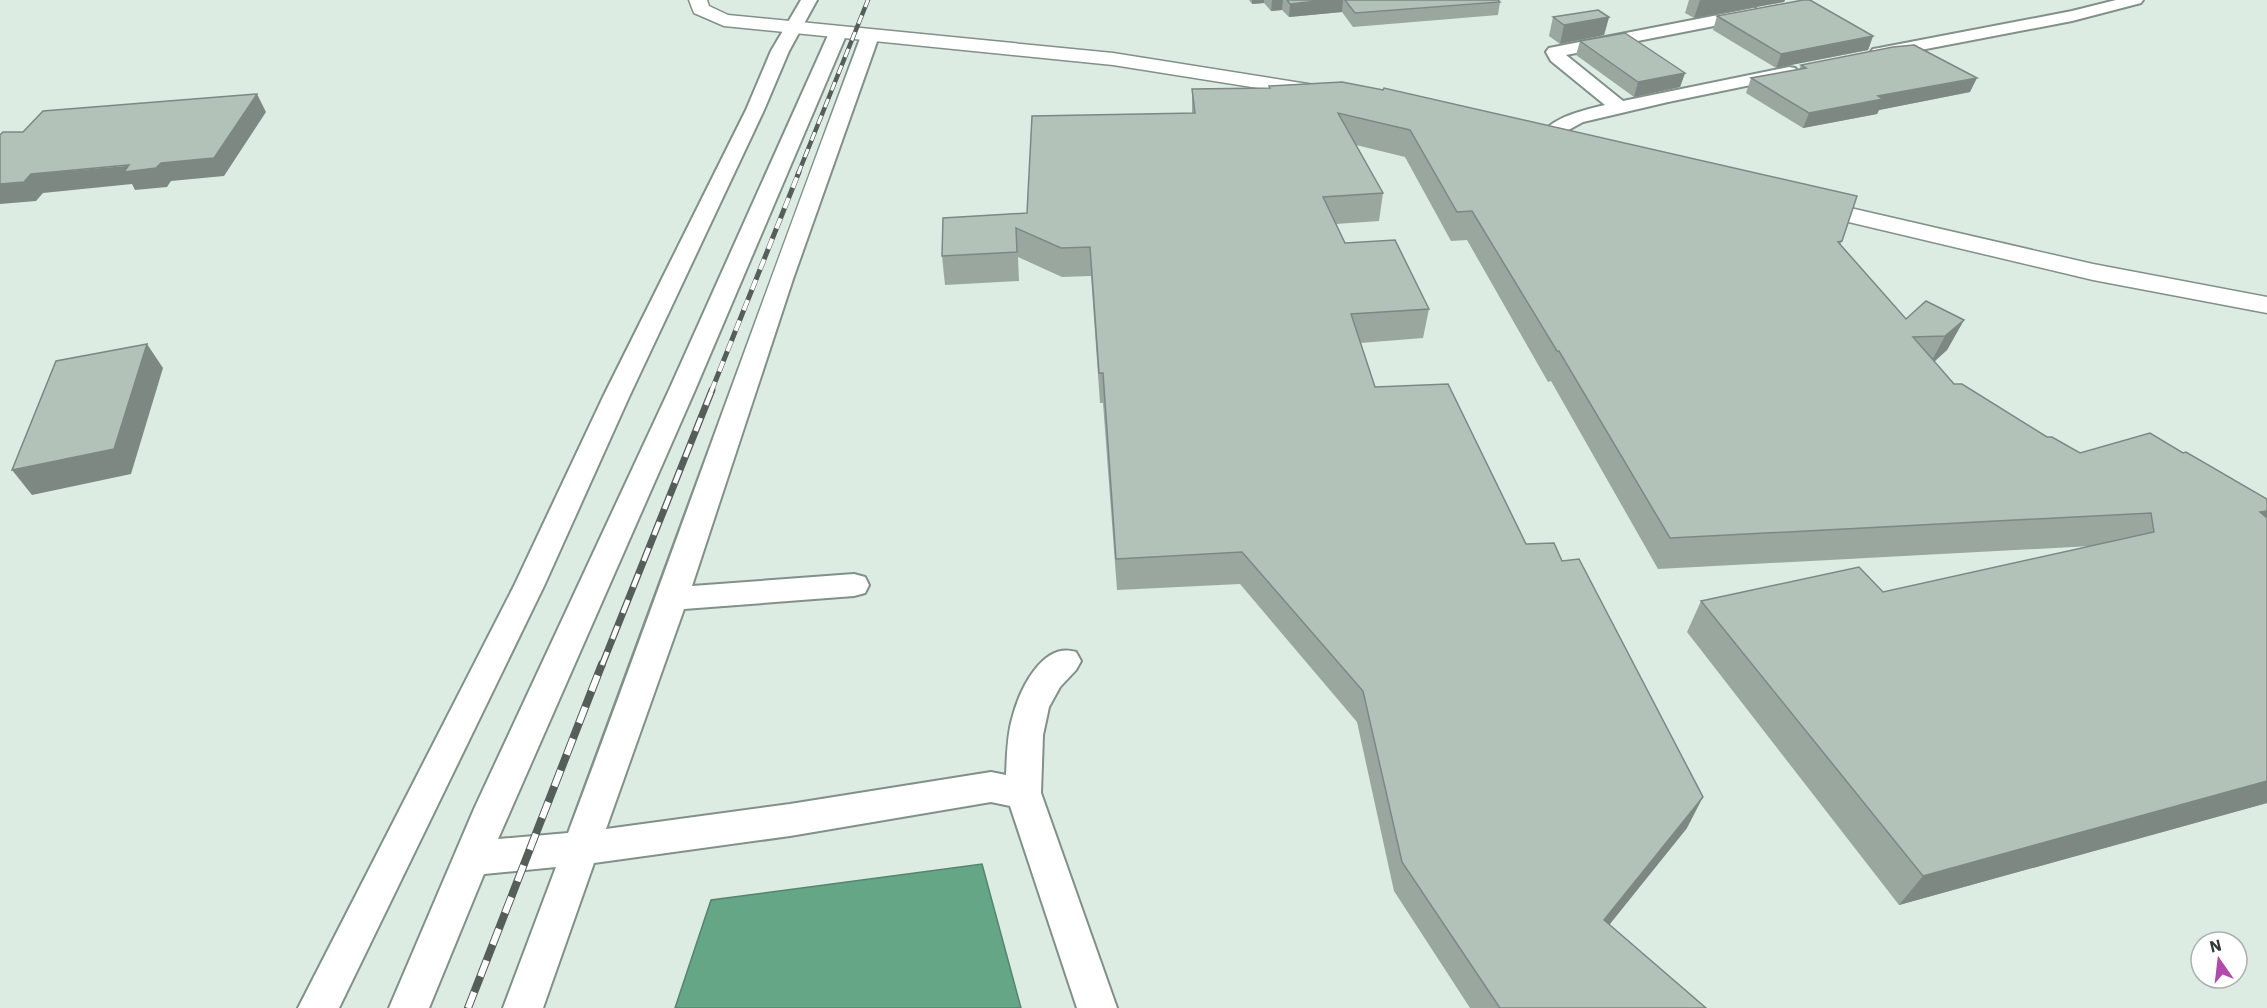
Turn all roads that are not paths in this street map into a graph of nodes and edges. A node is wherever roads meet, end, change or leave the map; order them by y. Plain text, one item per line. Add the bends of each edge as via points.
1 (698, 0) edge
2 (809, 0) edge
3 (2135, 0) edge
4 (1771, 10) edge
5 (795, 28) junction
6 (838, 33) junction
7 (870, 36) junction
8 (1861, 57) edge
9 (1804, 69) edge
10 (1344, 97) edge
11 (1620, 108) junction
12 (1533, 140) joint
13 (1567, 148) edge
14 (1783, 199) edge
15 (2267, 305) edge
16 (854, 585) dead end
17 (672, 599) junction
18 (1065, 661) dead end
19 (1023, 793) junction
20 (580, 849) junction
21 (471, 859) junction
22 (318, 1008) edge
23 (409, 1008) edge
24 (523, 1008) edge
25 (1096, 1008) edge

1 - 5 street via 701,9 724,20
2 - 5 street
3 - 8 street
4 - 11 street via 1555,52
5 - 6 street
5 - 22 street via 780,51 529,586
6 - 7 street
6 - 21 street
7 - 10 street via 1113,59
7 - 17 street via 781,279
9 - 11 street
11 - 12 street via 1576,118
12 - 13 street
14 - 15 street via 1965,243
16 - 17 street
17 - 20 street
18 - 19 street via 1045,681 1031,711 1025,730
19 - 20 street via 991,788
19 - 25 street
20 - 21 street
20 - 24 street
21 - 23 street

